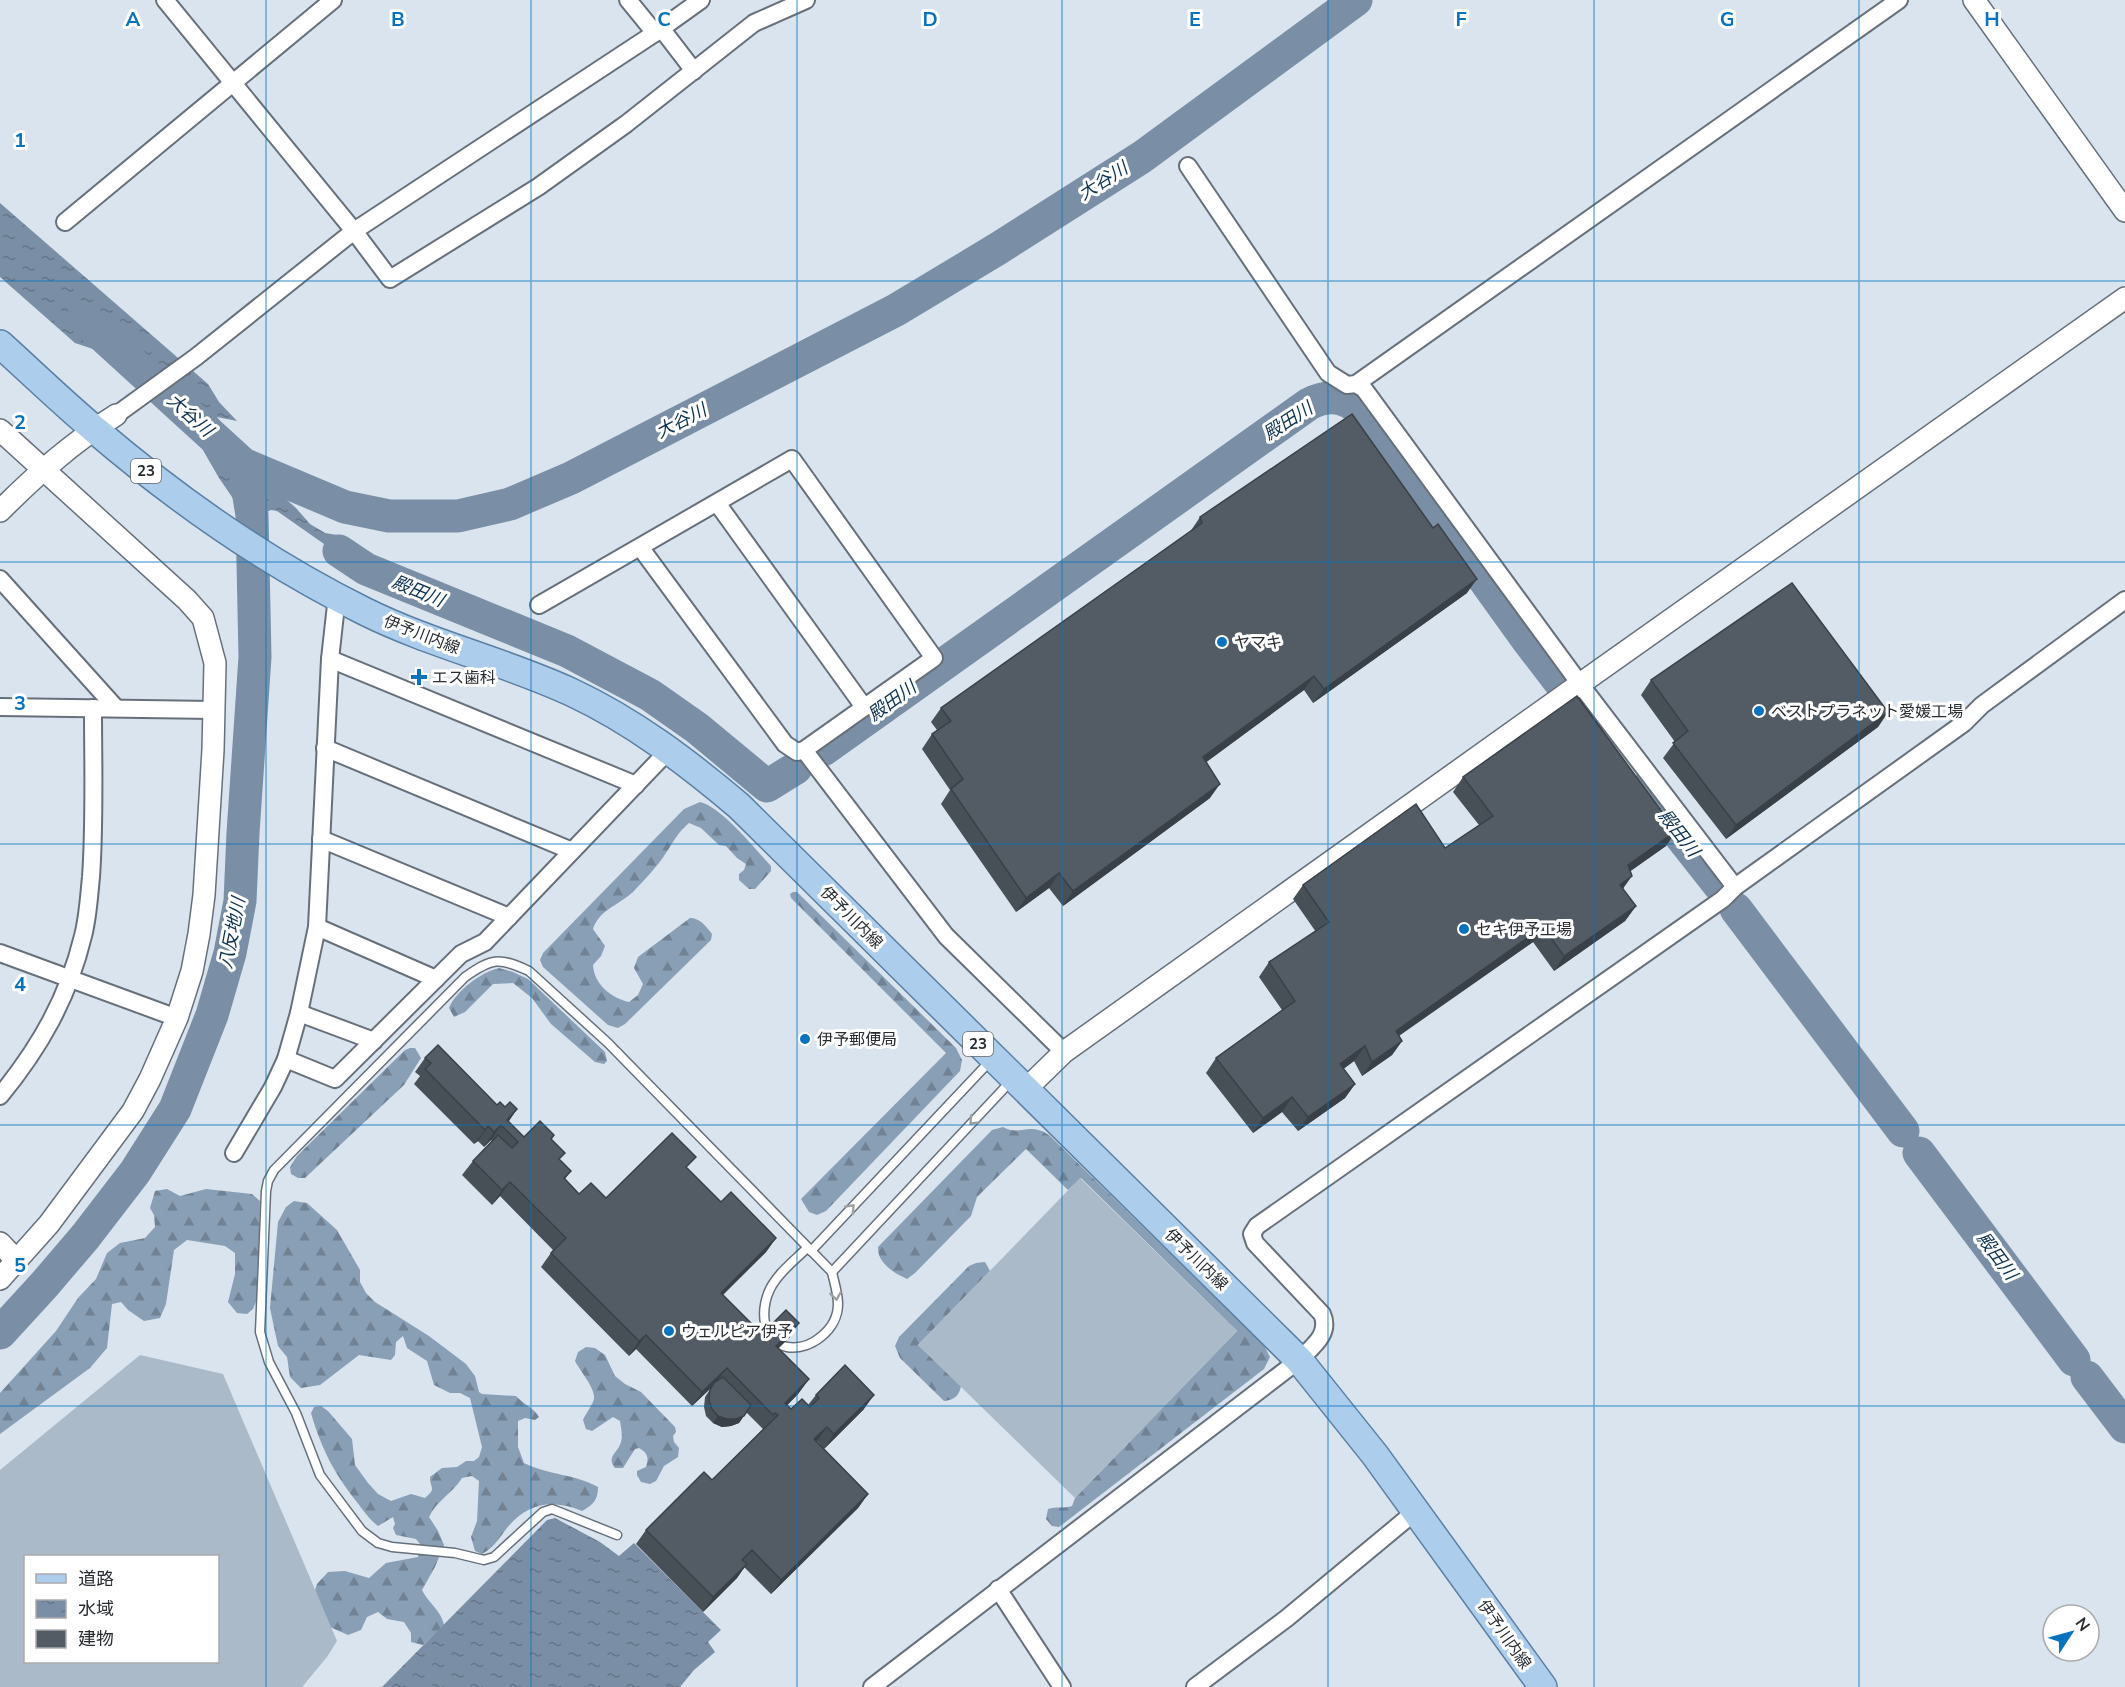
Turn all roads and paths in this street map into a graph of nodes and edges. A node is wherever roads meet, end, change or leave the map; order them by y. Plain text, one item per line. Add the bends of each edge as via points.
1 (165, 0) edge
2 (333, 0) edge
3 (628, 0) edge
4 (701, 0) edge
5 (806, 0) edge
6 (1899, 0) edge
7 (1974, 0) edge
8 (658, 31) junction
9 (694, 71) junction
10 (233, 83) junction
11 (1188, 166) dead end
12 (2125, 211) edge
13 (65, 222) dead end
14 (354, 231) junction
15 (2125, 298) edge
16 (0, 344) edge
17 (1356, 384) junction
18 (116, 415) joint
19 (94, 429) junction
20 (0, 430) edge
21 (42, 469) junction
22 (717, 503) junction
23 (0, 511) edge
24 (640, 547) junction
25 (0, 579) edge
26 (337, 596) junction
27 (2125, 600) edge
28 (539, 605) dead end
29 (330, 659) junction
30 (1580, 684) junction
31 (0, 707) edge
32 (864, 707) junction
33 (93, 708) junction
34 (116, 708) junction
35 (214, 710) junction
36 (325, 748) junction
37 (669, 750) junction
38 (804, 750) junction
39 (636, 784) junction
40 (321, 839) junction
41 (572, 851) junction
42 (1735, 886) junction
43 (509, 916) junction
44 (317, 927) junction
45 (0, 954) edge
46 (70, 978) junction
47 (436, 979) junction
48 (299, 1013) junction
49 (177, 1018) junction
50 (374, 1041) junction
51 (1064, 1053) junction
52 (993, 1058) junction
53 (286, 1059) junction
54 (1019, 1084) junction
55 (0, 1096) edge
56 (234, 1153) dead end
57 (0, 1243) edge
58 (809, 1249) junction
59 (17, 1261) junction
60 (832, 1272) junction
61 (0, 1279) edge
62 (1299, 1360) junction
63 (1416, 1511) junction
64 (617, 1535) dead end
65 (998, 1589) junction
66 (872, 1687) edge
67 (1062, 1687) edge
68 (1195, 1687) edge
69 (1543, 1687) edge

1 - 10 street
2 - 10 street
3 - 8 street
4 - 8 street
5 - 9 street via 754,23
6 - 17 street
7 - 12 street
8 - 9 street
8 - 14 street
9 - 14 street via 537,187 390,279
10 - 13 street
10 - 14 street
11 - 17 street via 1328,373 1347,385
14 - 18 street via 196,357
15 - 30 street
16 - 19 main road, 伊予川内線 / 23
17 - 30 street via 1364,389
18 - 19 street
19 - 21 street
19 - 26 main road, 伊予川内線 / 23 via 200,512 281,566
20 - 21 street
21 - 23 street
21 - 35 street via 203,618 215,663
22 - 24 street
22 - 32 street
22 - 32 street via 792,459 934,658
24 - 28 street
24 - 38 street via 785,744 797,752
25 - 34 street
26 - 29 street
26 - 37 main road, 伊予川内線 / 23 via 421,635 569,692 608,711
27 - 42 street via 1982,705 1964,723
29 - 36 street
29 - 39 street
30 - 42 street
30 - 51 street
31 - 33 street
32 - 38 street
33 - 34 street
33 - 46 street via 89,899 84,934
34 - 35 street
35 - 49 street via 203,905 192,971
36 - 40 street
36 - 41 street
37 - 39 street
37 - 52 main road, 伊予川内線 / 23 via 772,836
38 - 51 street via 946,936
39 - 41 street
40 - 43 street
40 - 44 street
41 - 43 street
42 - 62 street via 1723,899 1257,1226 1252,1234 1255,1243 1326,1323 1316,1344
43 - 47 street via 485,942 461,954
44 - 47 street
44 - 48 street
45 - 46 street
46 - 49 street
46 - 55 street via 41,1041
47 - 50 street
48 - 50 street
48 - 53 street
49 - 59 street via 133,1111
50 - 53 street via 335,1079
51 - 54 street
52 - 54 main road, 伊予川内線 / 23
58 -> 52 lane
53 - 56 street
54 -> 60 lane
54 - 62 main road, 伊予川内線 / 23
57 - 59 street
58 - 60 lane
60 -> 58 lane via 838,1305 832,1326 825,1335 805,1344 778,1344 764,1326 769,1291 775,1280
58 - 64 lane via 608,1043 529,971 499,960 465,977 274,1170 266,1191 260,1332 320,1475 362,1531 378,1543 392,1547 484,1560 494,1557 543,1512 552,1509
59 - 61 street
62 - 63 main road, 伊予川内線 / 23
62 - 65 street
63 - 68 street via 1287,1618
63 - 69 main road, 伊予川内線 / 23
65 - 66 street
65 - 67 street

